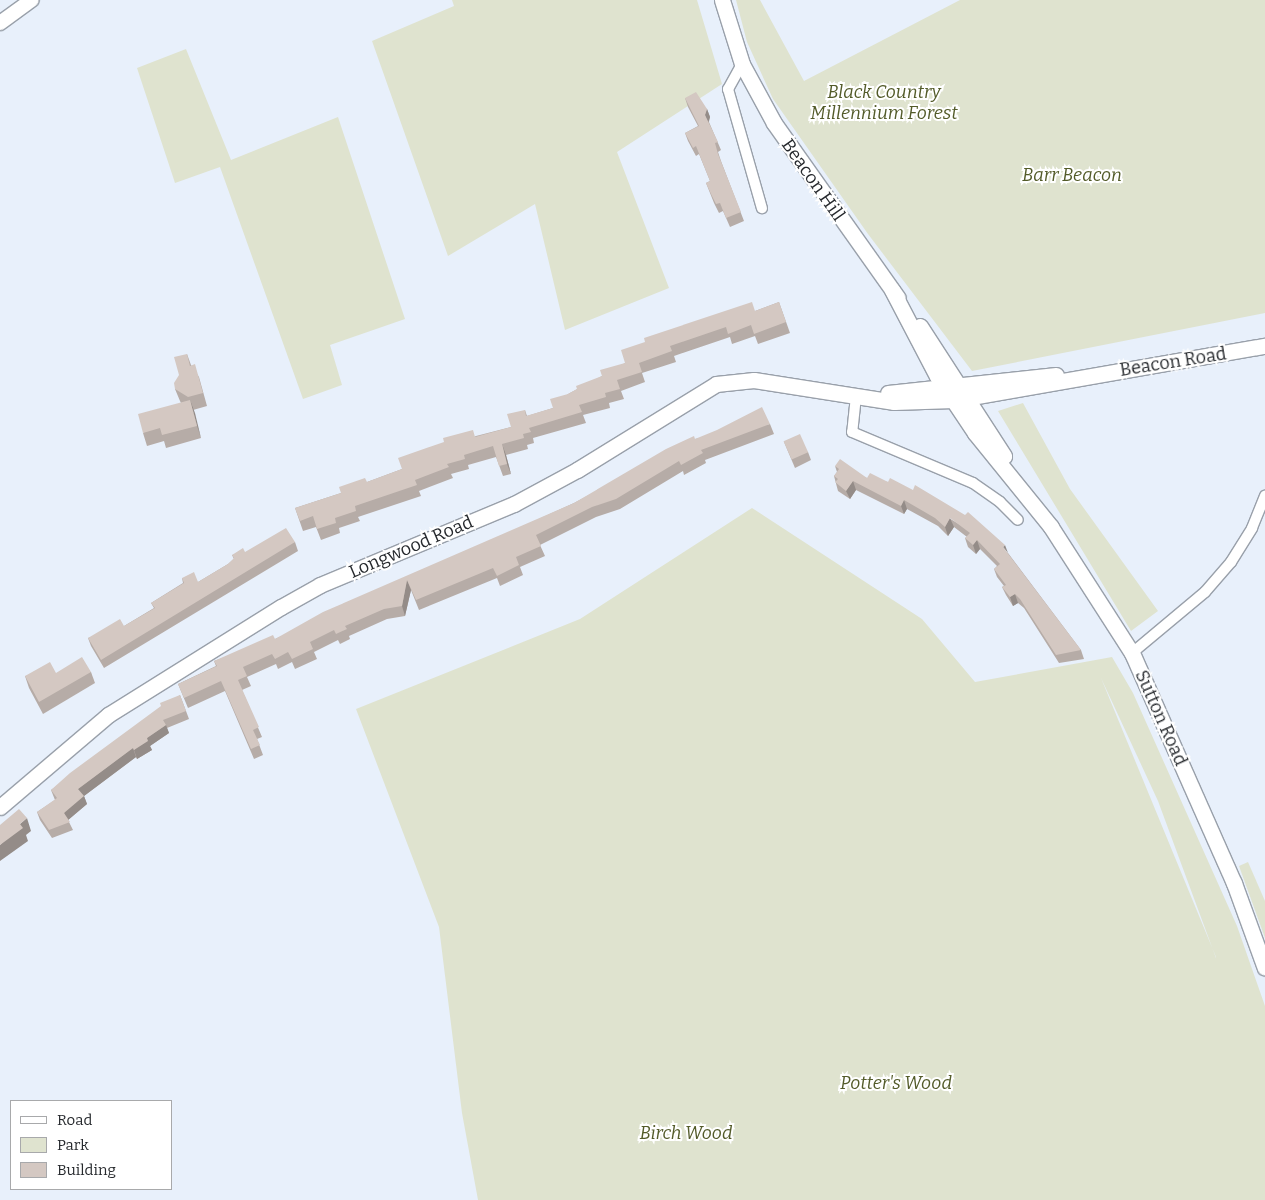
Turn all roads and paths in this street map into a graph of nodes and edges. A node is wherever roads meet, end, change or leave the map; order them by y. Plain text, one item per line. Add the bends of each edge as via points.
1 (32, 0) edge
2 (722, 0) edge
3 (0, 23) edge
4 (742, 64) junction
5 (762, 208) dead end
6 (892, 290) junction
7 (1265, 346) edge
8 (945, 387) junction
9 (961, 395) junction
10 (856, 396) junction
11 (1265, 496) edge
12 (1018, 520) dead end
13 (1132, 653) junction
14 (0, 807) edge
15 (1265, 968) edge

1 - 3 street
2 - 4 main road, Beacon Hill
4 - 5 street via 728,89
4 - 6 main road, Beacon Hill via 774,122
6 - 8 main road, Beacon Hill
6 - 9 main road, Beacon Hill
7 - 9 main road, Beacon Road
8 - 9 main road, Longwood Road
8 - 10 main road, Longwood Road
9 - 10 main road, Longwood Road via 894,402
9 - 13 main road, Sutton Road
10 - 12 street via 852,432 973,483
10 - 14 main road, Longwood Road via 754,380 716,384 577,470 514,504 320,585 272,612 108,715
11 - 13 street via 1252,528 1231,562 1204,592
13 - 15 main road, Sutton Road via 1234,883

